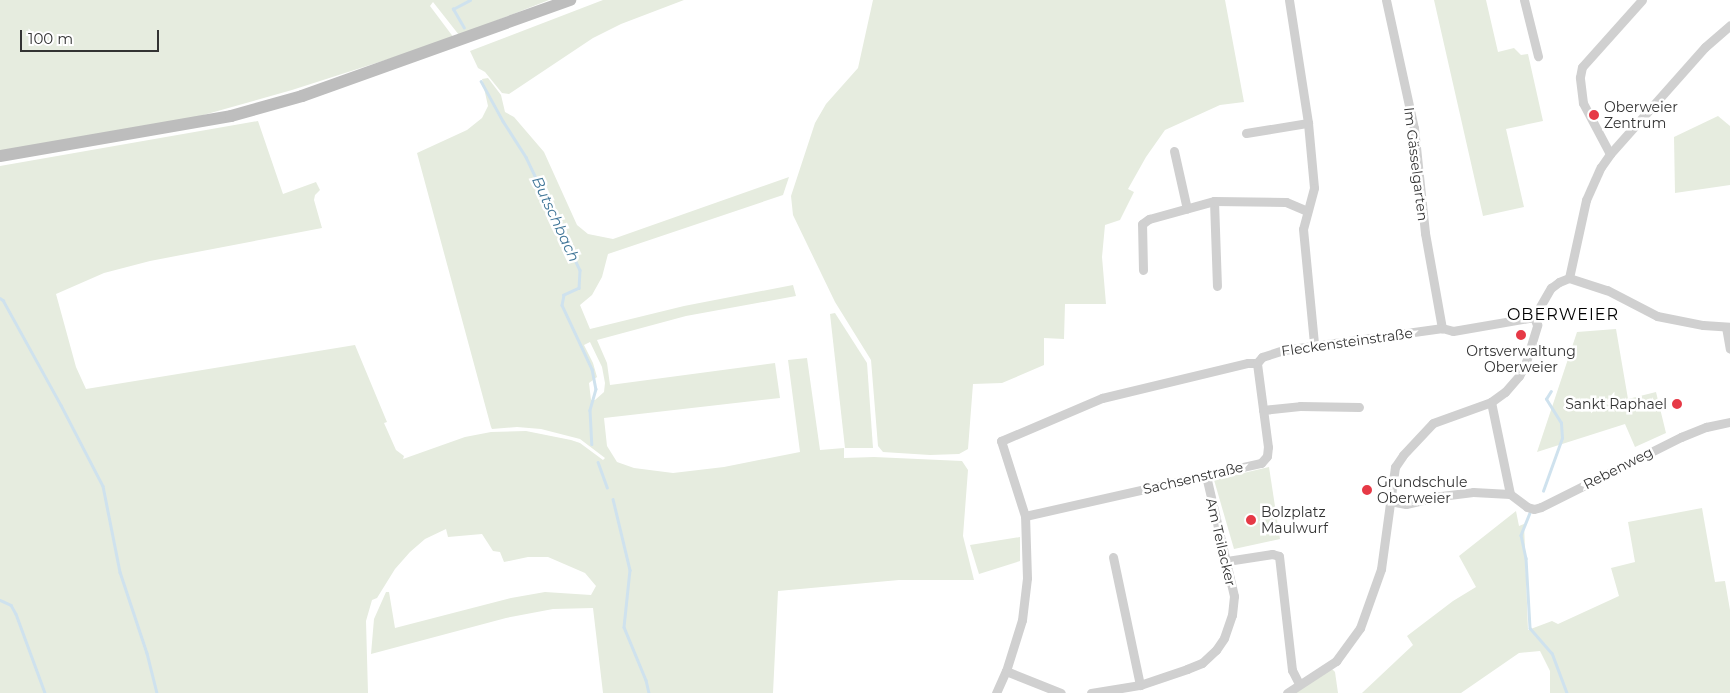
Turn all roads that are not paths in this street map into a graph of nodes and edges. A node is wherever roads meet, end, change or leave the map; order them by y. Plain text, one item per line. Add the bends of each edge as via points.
1 (570, 0) edge
2 (1289, 0) edge
3 (1386, 0) edge
4 (1524, 0) edge
5 (1642, 0) edge
6 (1730, 25) edge
7 (1538, 56) dead end
8 (1308, 124) junction
9 (1246, 133) dead end
10 (1174, 150) dead end
11 (1610, 154) junction
12 (0, 156) edge
13 (1214, 201) junction
14 (1187, 209) junction
15 (1307, 211) junction
16 (1143, 270) dead end
17 (1569, 278) junction
18 (1217, 286) dead end
19 (1534, 316) junction
20 (1728, 327) edge
21 (1442, 328) junction
22 (1314, 344) junction
23 (1730, 349) edge
24 (1257, 363) junction
25 (1491, 402) junction
26 (1359, 407) dead end
27 (1263, 410) junction
28 (1730, 422) edge
29 (1206, 476) junction
30 (1510, 494) junction
31 (1390, 501) junction
32 (1026, 516) junction
33 (1113, 557) dead end
34 (1227, 561) junction
35 (1006, 671) junction
36 (1299, 684) junction
37 (1140, 685) junction
38 (996, 693) edge
39 (1061, 693) edge
40 (1091, 693) edge
41 (1287, 693) edge

1 - 12 main road via 311,93 231,116
2 - 8 street
3 - 21 street, Im Gässelgarten via 1414,128 1425,233
4 - 7 street
5 - 11 street via 1582,67 1583,103
6 - 11 street via 1705,47
8 - 9 street
8 - 15 street via 1314,188
10 - 14 street
11 - 17 street via 1586,200
13 - 14 street
13 - 15 street via 1286,202
13 - 18 street
14 - 16 street via 1149,219 1142,224
15 - 22 street via 1303,229
17 - 19 street via 1551,288
17 - 20 street via 1607,290 1657,316
19 - 21 street, Fleckensteinstraße via 1453,331
19 - 25 street via 1537,325 1526,362 1519,376
20 - 23 street
21 - 22 street, Fleckensteinstraße
22 - 24 street, Fleckensteinstraße via 1262,357
24 - 27 street, Sachsenstraße
24 - 32 street, Fleckensteinstraße via 1102,398 1001,441
25 - 30 street
25 - 31 street via 1433,423 1424,431 1395,467
26 - 27 street via 1300,406
27 - 29 street, Sachsenstraße via 1267,456 1261,462
28 - 30 street, Rebenweg via 1706,426 1542,507 1527,507
29 - 32 street, Sachsenstraße
29 - 34 street, Am Teilacker
30 - 31 street via 1473,492 1406,504
31 - 36 street via 1381,569 1360,628 1336,661
32 - 35 street via 1027,578 1022,620
33 - 37 street
34 - 36 street via 1272,554 1279,556 1292,670
34 - 37 street, Am Teilacker via 1234,596 1232,615 1216,650 1202,663
35 - 38 street
35 - 39 street
36 - 41 street
37 - 40 street, Am Teilacker

